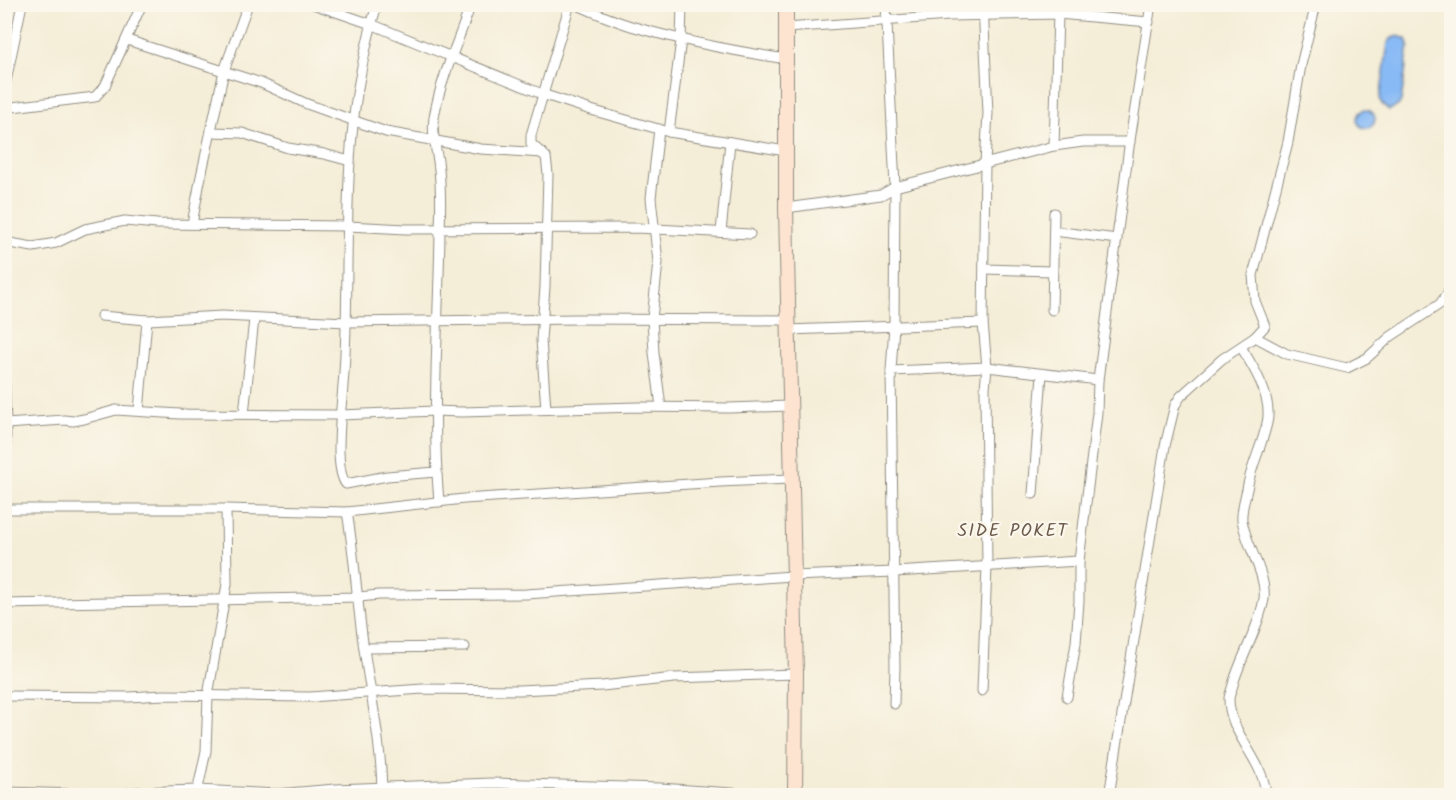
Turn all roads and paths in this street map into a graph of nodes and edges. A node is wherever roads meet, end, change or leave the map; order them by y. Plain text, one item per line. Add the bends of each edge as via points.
1 (22, 4) edge
2 (142, 4) edge
3 (248, 4) edge
4 (313, 4) edge
5 (377, 4) edge
6 (471, 4) edge
7 (570, 4) edge
8 (575, 4) edge
9 (682, 4) edge
10 (786, 4) edge
11 (886, 4) edge
12 (983, 4) edge
13 (1070, 4) edge
14 (1151, 4) edge
15 (1316, 4) edge
16 (1058, 14) junction
17 (1070, 15) junction
18 (984, 16) junction
19 (886, 21) junction
20 (1149, 22) junction
21 (371, 24) junction
22 (786, 28) junction
23 (127, 40) junction
24 (681, 40) junction
25 (453, 58) junction
26 (786, 59) junction
27 (224, 71) junction
28 (4, 91) edge
29 (542, 94) junction
30 (4, 108) edge
31 (353, 121) junction
32 (664, 131) junction
33 (212, 132) junction
34 (434, 142) junction
35 (730, 142) junction
36 (1130, 142) junction
37 (1054, 146) junction
38 (786, 151) junction
39 (542, 153) junction
40 (350, 160) junction
41 (985, 163) junction
42 (895, 187) junction
43 (786, 208) junction
44 (1054, 213) dead end
45 (192, 224) junction
46 (348, 226) junction
47 (546, 228) junction
48 (440, 229) junction
49 (656, 229) junction
50 (1054, 231) junction
51 (720, 232) junction
52 (750, 234) dead end
53 (1117, 239) junction
54 (4, 242) edge
55 (985, 269) junction
56 (1052, 271) junction
57 (1452, 279) edge
58 (1052, 310) dead end
59 (100, 316) dead end
60 (254, 319) junction
61 (542, 319) junction
62 (652, 319) junction
63 (147, 320) junction
64 (437, 321) junction
65 (347, 322) junction
66 (983, 322) junction
67 (788, 325) junction
68 (894, 325) junction
69 (1255, 337) junction
70 (1241, 347) junction
71 (4, 365) edge
72 (987, 368) junction
73 (891, 371) junction
74 (1042, 374) junction
75 (1098, 380) junction
76 (789, 406) junction
77 (661, 407) junction
78 (546, 409) junction
79 (139, 411) junction
80 (435, 411) junction
81 (5, 412) edge
82 (244, 414) junction
83 (341, 415) junction
84 (6, 424) junction
85 (436, 472) junction
86 (791, 479) junction
87 (1033, 494) dead end
88 (439, 502) junction
89 (5, 509) edge
90 (226, 509) junction
91 (347, 512) junction
92 (4, 553) edge
93 (1079, 561) junction
94 (987, 567) junction
95 (894, 572) junction
96 (793, 576) junction
97 (359, 597) junction
98 (225, 600) junction
99 (4, 604) edge
100 (465, 647) dead end
101 (364, 648) junction
102 (796, 674) junction
103 (372, 691) junction
104 (982, 691) dead end
105 (4, 696) edge
106 (208, 696) junction
107 (1067, 697) dead end
108 (894, 704) dead end
109 (382, 791) edge
110 (4, 792) edge
111 (197, 793) edge
112 (776, 795) edge
113 (795, 795) edge
114 (1109, 795) edge
115 (1266, 795) edge

1 - 28 street
2 - 23 street
3 - 27 street
4 - 21 street
5 - 21 street
6 - 25 street
7 - 29 street
8 - 24 street
9 - 24 street
10 - 22 main road
11 - 19 street
12 - 18 street
13 - 17 street
14 - 20 street
15 - 69 street via 1288,142 1253,275 1255,301 1264,326
16 - 17 street
16 - 18 street
16 - 37 street
17 - 20 street
18 - 19 street
18 - 41 street via 988,113
19 - 22 street
19 - 42 street
20 - 36 street
21 - 25 street
21 - 31 street
22 - 26 main road
23 - 27 street
23 - 30 street via 105,86 95,97
24 - 26 street
24 - 32 street
25 - 29 street
25 - 34 street via 435,112
26 - 38 main road
27 - 31 street
27 - 33 street
29 - 32 street
29 - 39 street via 531,144
31 - 34 street
31 - 40 street
32 - 35 street
32 - 49 street via 651,198
33 - 40 street via 242,133 288,148
33 - 45 street
34 - 39 street
34 - 48 street
35 - 38 street
35 - 51 street
36 - 37 street
36 - 53 street
37 - 41 street
38 - 43 main road
39 - 47 street via 546,157 549,198
40 - 46 street
41 - 42 street
41 - 55 street
42 - 43 street via 881,195
42 - 68 street
43 - 67 main road
44 - 50 street
45 - 46 street
45 - 54 street via 125,221 85,229 56,243 33,247
46 - 48 street
46 - 65 street
47 - 48 street
47 - 49 street
47 - 61 street
48 - 64 street
49 - 51 street
49 - 62 street via 658,262
50 - 53 street
50 - 56 street
51 - 52 street
53 - 75 street
55 - 56 street
55 - 66 street
56 - 58 street
57 - 69 street via 1440,304 1390,337 1367,358 1347,368 1287,354
59 - 63 street
60 - 63 street via 222,316
60 - 65 street
60 - 82 street
61 - 62 street
61 - 64 street
61 - 78 street via 541,369
62 - 67 street
62 - 77 street
63 - 79 street
64 - 65 street
64 - 80 street
65 - 83 street
66 - 68 street
66 - 72 street
67 - 68 street
67 - 76 main road
68 - 73 street
69 - 70 street
70 - 114 street via 1222,359 1175,405 1165,446
70 - 115 street via 1267,399 1268,422 1249,477 1242,519 1264,584 1264,599 1229,698 1233,721 1258,766
71 - 81 street
72 - 73 street
72 - 74 street
72 - 94 street
73 - 95 street
74 - 75 street
74 - 87 street
75 - 93 street
76 - 77 street
76 - 86 main road
77 - 78 street
78 - 80 street
79 - 82 street
79 - 84 street via 116,410 73,421
80 - 83 street
80 - 85 street
81 - 84 street
82 - 83 street
83 - 85 street via 340,468 346,484
84 - 89 street
85 - 88 street
86 - 88 street
86 - 96 main road
88 - 91 street
89 - 90 street
89 - 92 street
90 - 91 street
90 - 98 street
91 - 97 street
93 - 94 street
93 - 107 street via 1076,632
94 - 95 street
94 - 104 street
95 - 96 street
95 - 108 street
96 - 97 street via 526,594
96 - 102 main road
97 - 98 street
97 - 101 street
98 - 99 street
98 - 106 street
100 - 101 street
101 - 103 street
102 - 103 street via 674,678 519,690
102 - 113 main road
103 - 106 street via 310,697
103 - 109 street
105 - 106 street
106 - 111 street via 206,751
109 - 111 street
109 - 112 street via 492,783
110 - 111 street

